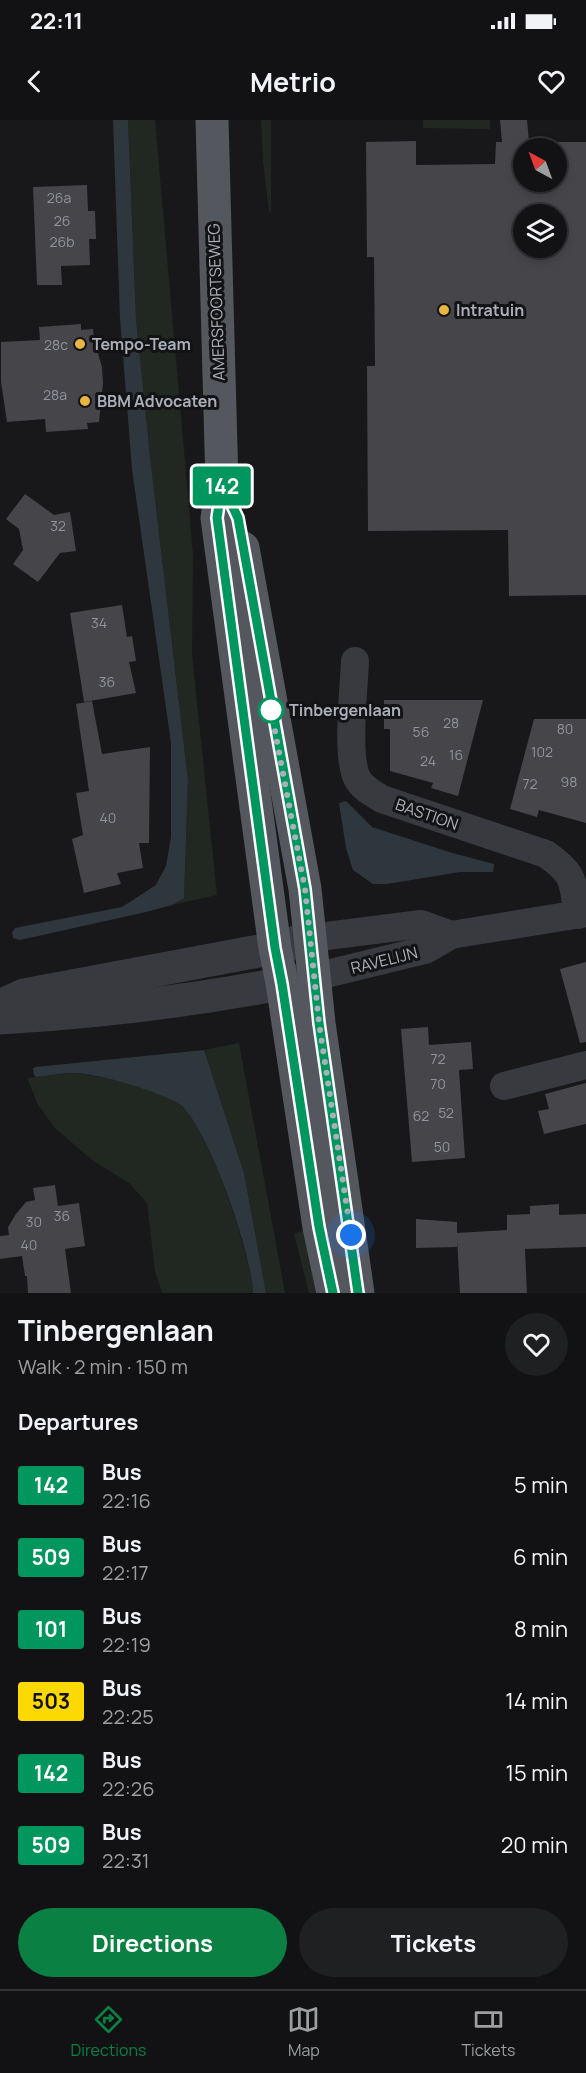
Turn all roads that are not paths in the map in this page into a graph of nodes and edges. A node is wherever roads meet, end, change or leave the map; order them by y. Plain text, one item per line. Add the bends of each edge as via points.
1 (212, 120) edge
2 (222, 484) junction
3 (355, 661) dead end
4 (582, 914) edge
5 (451, 935) junction
6 (311, 938) junction
7 (275, 948) junction
8 (314, 977) junction
9 (282, 984) junction
10 (0, 1006) edge
11 (0, 1018) edge
12 (586, 1065) edge
13 (504, 1086) dead end
14 (333, 1293) edge
15 (358, 1293) edge

1 - 2 main road, AMERSFOORTSEWEG
2 - 6 main road, AMERSFOORTSEWEG via 238,518
2 - 7 main road, AMERSFOORTSEWEG via 217,518
3 - 4 street, BASTION via 351,762 358,779 382,799 546,854 571,875
4 - 5 street, RAVELIJN
5 - 6 street, RAVELIJN via 421,924
5 - 8 street, RAVELIJN via 425,950
6 - 7 street
6 - 8 main road, AMERSFOORTSEWEG
7 - 9 main road, AMERSFOORTSEWEG
7 - 10 street via 24,995
8 - 9 street
8 - 15 main road, AMERSFOORTSEWEG
9 - 11 street via 224,995
9 - 14 main road, AMERSFOORTSEWEG via 319,1227
12 - 13 street

